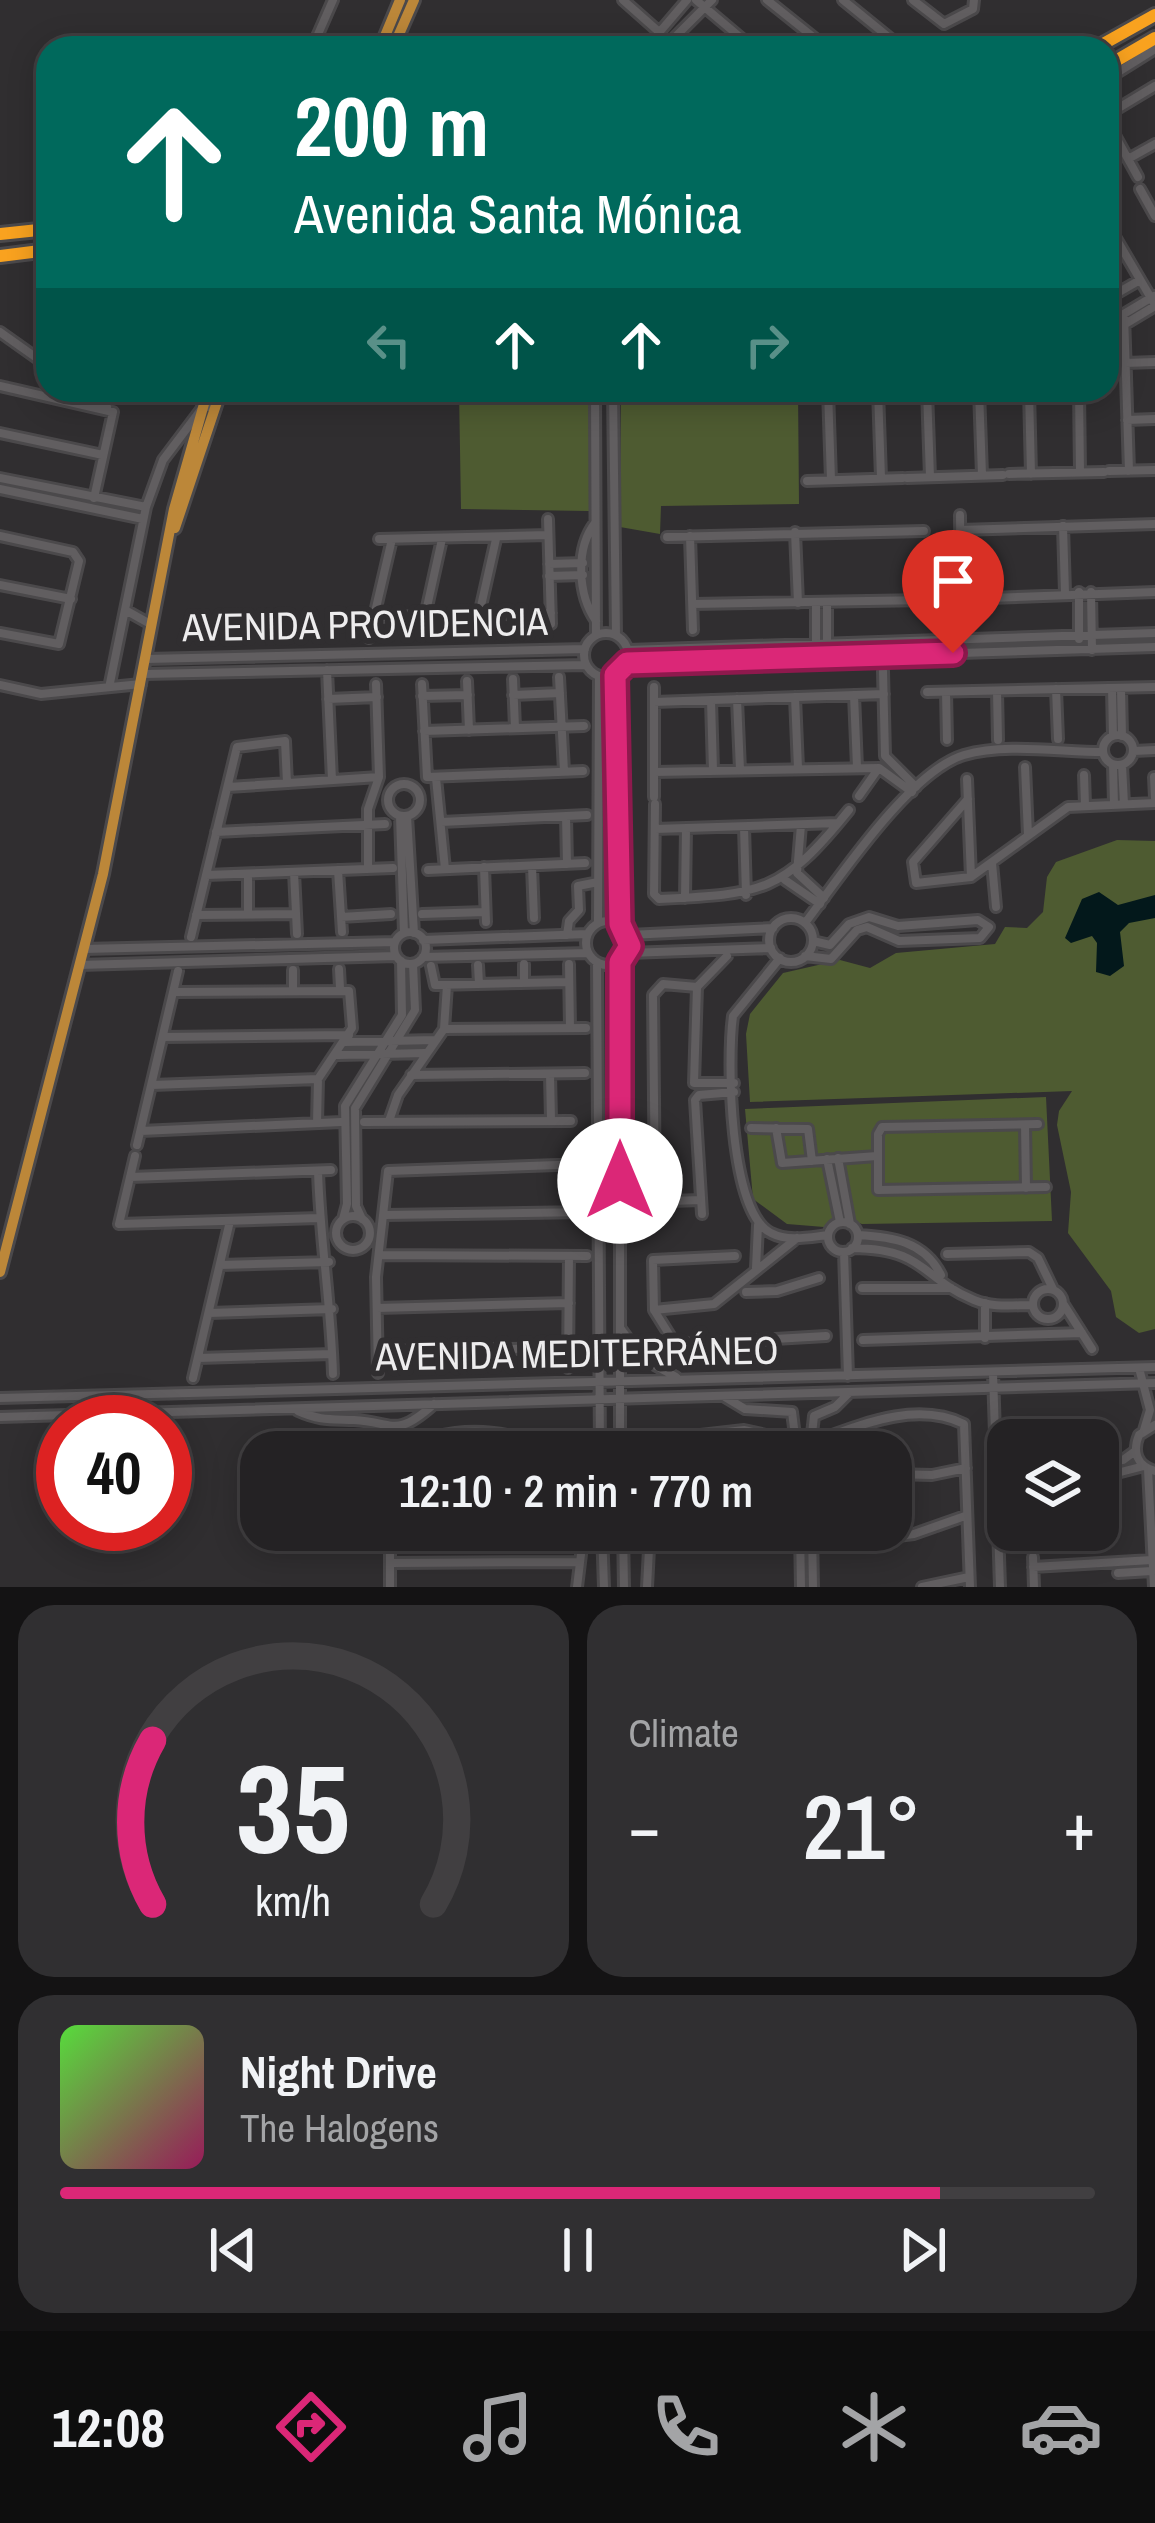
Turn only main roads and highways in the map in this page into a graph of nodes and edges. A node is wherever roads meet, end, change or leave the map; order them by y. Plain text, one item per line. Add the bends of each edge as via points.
1 (400, 0) edge
2 (414, 0) edge
3 (1155, 15) edge
4 (385, 36) edge
5 (398, 36) edge
6 (1117, 36) edge
7 (1155, 38) edge
8 (1119, 59) edge
9 (36, 230) edge
10 (0, 234) edge
11 (36, 252) edge
12 (0, 256) edge
13 (209, 402) edge
14 (213, 402) edge
15 (209, 407) junction
16 (0, 1272) edge

1 - 4 main road
2 - 5 main road
3 - 6 highway
7 - 8 highway
9 - 10 highway
11 - 12 highway
13 - 15 main road
14 - 15 main road
15 - 16 main road via 170,542 80,964

